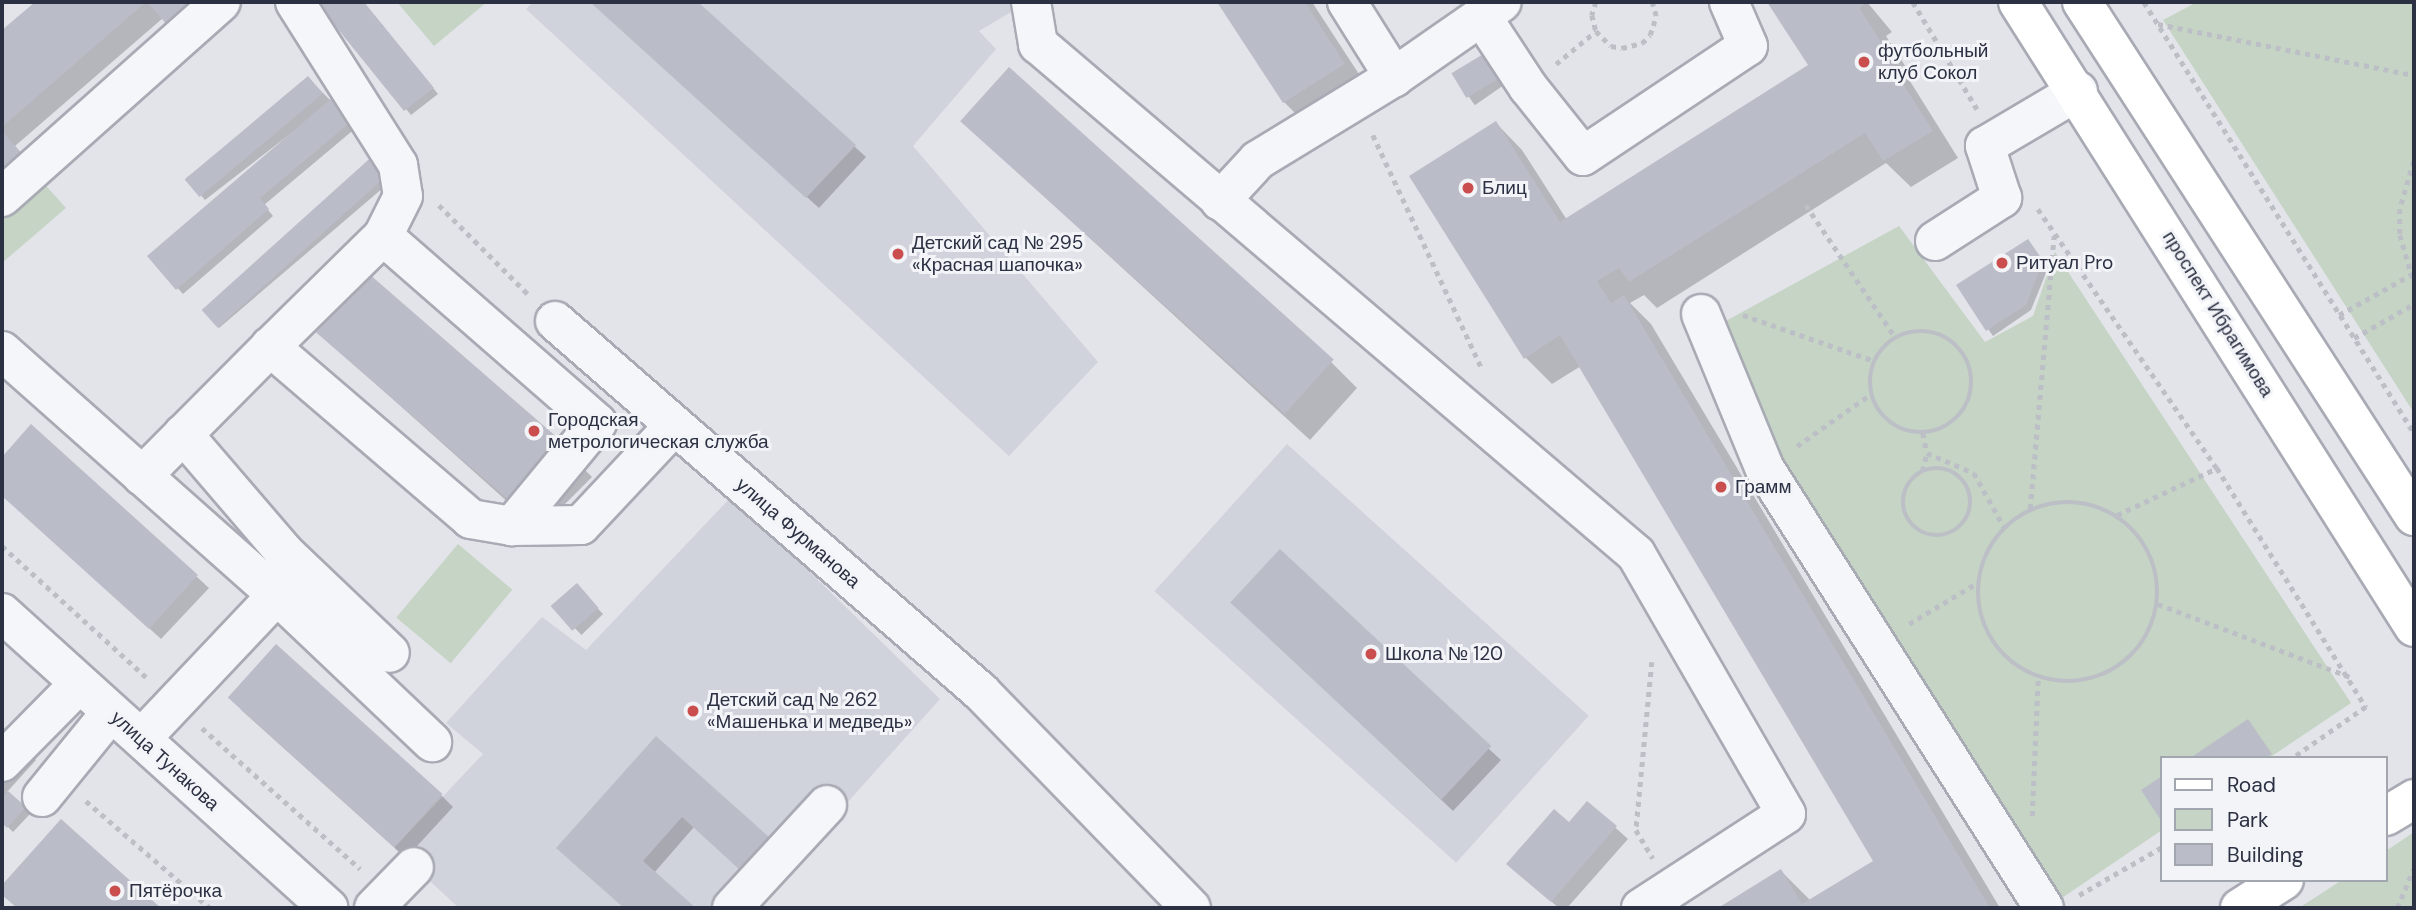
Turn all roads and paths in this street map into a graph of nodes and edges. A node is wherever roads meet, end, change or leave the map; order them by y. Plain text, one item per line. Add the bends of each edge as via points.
1 (221, 2) edge
2 (295, 2) edge
3 (1031, 2) edge
4 (1347, 2) edge
5 (1596, 2) edge
6 (1652, 2) edge
7 (1729, 2) edge
8 (1913, 2) edge
9 (2018, 2) edge
10 (2144, 2) edge
11 (2088, 4) edge
12 (1492, 9) edge
13 (2157, 24) junction
14 (1596, 31) junction
15 (2414, 75) edge
16 (1394, 77) junction
17 (1528, 87) junction
18 (2078, 91) junction
19 (1356, 100) junction
20 (1984, 147) junction
21 (2414, 162) edge
22 (398, 164) junction
23 (2, 197) edge
24 (2032, 200) dead end
25 (1220, 201) junction
26 (1805, 205) dead end
27 (383, 236) junction
28 (2054, 236) junction
29 (1935, 241) dead end
30 (2413, 274) edge
31 (2414, 283) edge
32 (2414, 304) edge
33 (1739, 313) dead end
34 (1701, 314) dead end
35 (2339, 315) junction
36 (555, 321) joint
37 (1895, 337) junction
38 (2354, 338) junction
39 (271, 347) junction
40 (2, 352) edge
41 (1874, 361) junction
42 (1485, 373) dead end
43 (1871, 394) junction
44 (674, 426) junction
45 (1923, 433) junction
46 (2414, 433) edge
47 (183, 434) junction
48 (1927, 453) junction
49 (2217, 468) junction
50 (1765, 469) junction
51 (1922, 471) junction
52 (142, 477) junction
53 (2030, 509) junction
54 (2117, 515) junction
55 (2414, 516) edge
56 (512, 526) junction
57 (2004, 527) junction
58 (1977, 583) junction
59 (277, 596) junction
60 (2158, 604) junction
61 (2, 613) edge
62 (2414, 627) edge
63 (1875, 645) junction
64 (390, 653) dead end
65 (1652, 659) dead end
66 (2038, 677) junction
67 (2350, 677) junction
68 (78, 684) junction
69 (111, 712) junction
70 (142, 738) junction
71 (432, 743) dead end
72 (2295, 756) edge
73 (2, 762) edge
74 (50, 787) joint
75 (2414, 799) edge
76 (827, 805) dead end
77 (2388, 815) edge
78 (2032, 829) dead end
79 (2160, 848) edge
80 (414, 867) dead end
81 (2414, 868) edge
82 (2281, 882) edge
83 (1656, 898) edge
84 (2056, 905) edge
85 (320, 906) edge
86 (210, 908) edge
87 (374, 908) edge
88 (732, 908) edge
89 (1191, 908) edge
90 (2240, 908) edge
91 (2397, 908) edge

1 - 23 street
2 - 22 street
3 - 25 street via 1038,44
4 - 16 street
5 - 14 path via 1592,15
6 - 14 path via 1654,26 1642,43 1611,46
7 - 17 street via 1748,46 1583,156
8 - 20 path
9 - 18 main road, проспект Ибрагимова
10 - 13 path
11 - 55 main road
12 - 16 street
12 - 17 street
13 - 15 path
13 - 35 path
14 - 17 path
16 - 19 street
18 - 20 street
18 - 62 main road, проспект Ибрагимова
19 - 25 street via 1258,160
19 - 42 path
20 - 29 street via 2002,198
21 - 30 path via 2400,209 2400,235
22 - 27 street via 403,196
22 - 36 path
24 - 28 path
25 - 83 street via 1636,554 1786,814
26 - 37 path
27 - 39 street
27 - 56 street via 597,423
28 - 49 path
28 - 53 path
30 - 31 path
30 - 35 path
32 - 38 path
33 - 41 path
34 - 50 street
35 - 38 path
36 - 44 street, улица Фурманова
37 - 41 path
37 - 45 path via 1927,330 1943,335 1961,351 1972,373 1966,406 1956,420
38 - 46 path
39 - 47 street
39 - 56 street via 471,519
40 - 52 street
41 - 43 path
43 - 45 path via 1890,423
43 - 50 path
44 - 56 street via 581,525
44 - 89 street, улица Фурманова via 981,692
45 - 48 path
47 - 52 street
47 - 64 street via 284,551
48 - 51 path
48 - 57 path via 1975,473
49 - 54 path
49 - 67 path
50 - 63 street
51 - 51 path via 1945,469 1964,481 1969,513 1956,530 1934,536 1908,519 1903,498 1906,487
52 - 59 street
53 - 54 path via 2059,502 2089,503
53 - 57 path
54 - 60 path via 2137,532 2151,554 2158,578
57 - 58 path via 1986,553
58 - 63 path
58 - 66 path via 1979,613 1991,641 2011,663
59 - 70 street
59 - 71 street
60 - 66 path via 2151,630 2136,653 2116,669 2091,680 2064,683
60 - 67 path
61 - 68 street, улица Тунакова
63 - 84 street
65 - 83 path via 1636,830
66 - 78 path
67 - 72 path via 2366,707
68 - 69 street, улица Тунакова
68 - 73 street
69 - 70 street, улица Тунакова
69 - 74 street
70 - 85 street, улица Тунакова
74 - 86 path
75 - 77 main road
76 - 88 street
79 - 84 path
80 - 87 street
81 - 91 path
82 - 90 main road

